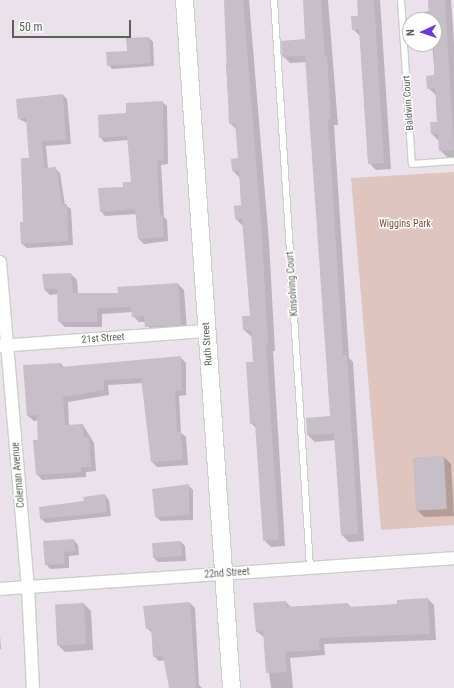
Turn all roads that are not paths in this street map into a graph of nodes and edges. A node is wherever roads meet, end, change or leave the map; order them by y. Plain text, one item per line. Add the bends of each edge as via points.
1 (184, 0) edge
2 (274, 0) edge
3 (400, 0) edge
4 (454, 161) edge
5 (0, 262) edge
6 (206, 331) junction
7 (3, 346) edge
8 (454, 558) edge
9 (310, 568) junction
10 (223, 573) junction
11 (28, 587) junction
12 (0, 589) edge
13 (34, 688) edge
14 (231, 688) edge

1 - 6 street, Ruth Street
2 - 9 lane, Kinsolving Court
3 - 4 lane, Baldwin Court via 412,164
5 - 7 street, Coleman Avenue
6 - 7 street, 21st Street
6 - 10 street, Ruth Street
7 - 11 street, Coleman Avenue
8 - 9 street, 22nd Street
9 - 10 street, 22nd Street
10 - 11 street, 22nd Street
10 - 14 street, Ruth Street
11 - 12 street, 22nd Street
11 - 13 street, Coleman Avenue

